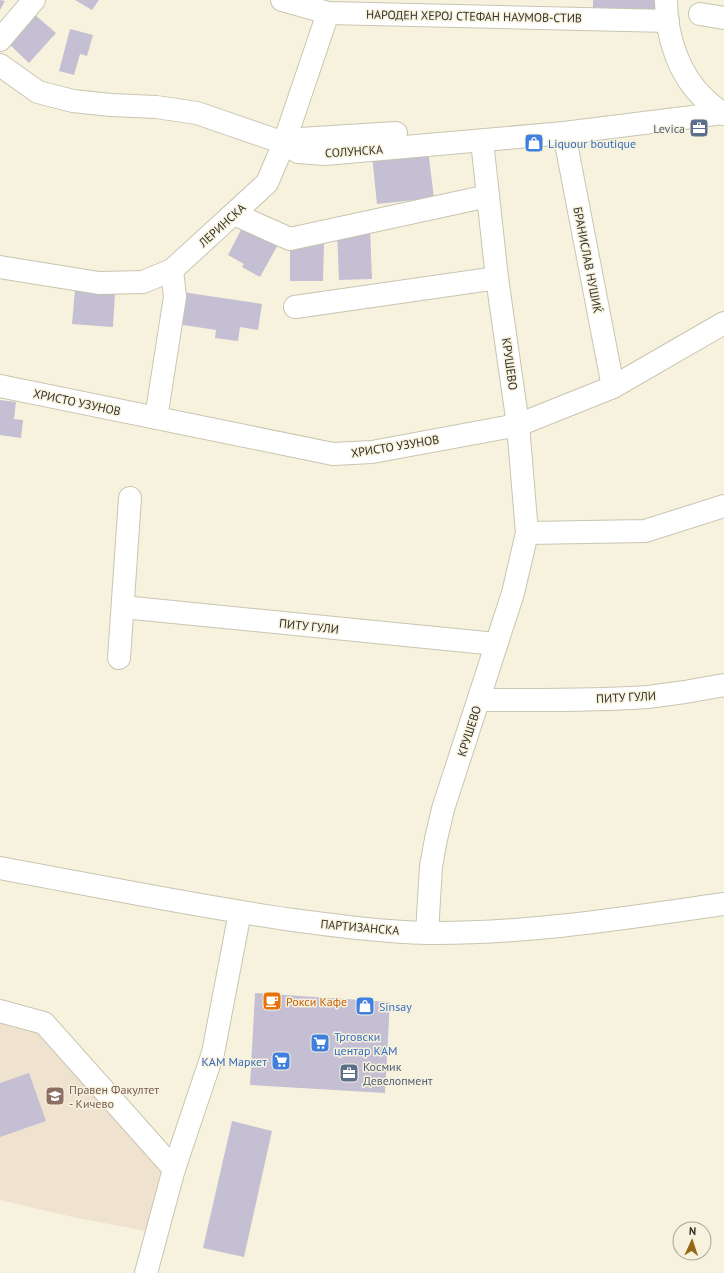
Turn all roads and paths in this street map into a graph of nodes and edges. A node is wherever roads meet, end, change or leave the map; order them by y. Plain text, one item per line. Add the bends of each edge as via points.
1 (34, 0) edge
2 (282, 0) edge
3 (667, 10) edge
4 (328, 13) junction
5 (700, 14) dead end
6 (724, 18) edge
7 (0, 40) edge
8 (0, 65) edge
9 (720, 108) edge
10 (564, 133) junction
11 (482, 141) junction
12 (284, 143) junction
13 (488, 196) junction
14 (234, 214) junction
15 (0, 267) edge
16 (172, 270) junction
17 (498, 278) junction
18 (295, 308) dead end
19 (724, 323) edge
20 (0, 386) edge
21 (613, 387) junction
22 (156, 418) junction
23 (518, 425) junction
24 (130, 498) dead end
25 (724, 506) edge
26 (527, 533) junction
27 (123, 607) junction
28 (496, 644) junction
29 (119, 658) dead end
30 (724, 685) edge
31 (479, 700) junction
32 (0, 868) edge
33 (724, 904) edge
34 (240, 912) junction
35 (427, 933) junction
36 (0, 1011) edge
37 (174, 1169) junction
38 (146, 1273) edge

1 - 7 street
2 - 4 street, НАРОДЕН ХЕРОЈ СТЕФАН НАУМОВ-СТИВ
3 - 4 street, НАРОДЕН ХЕРОЈ СТЕФАН НАУМОВ-СТИВ
3 - 9 street via 678,60 685,74
4 - 12 street, ЛЕРИНСКА
5 - 6 street
8 - 12 street, СОЛУНСКА via 38,92 72,101 156,107 197,113
9 - 10 street, СОЛУНСКА
9 - 12 street via 300,139
10 - 11 street, СОЛУНСКА
10 - 21 street, БРАНИСЛАВ НУШИЌ
11 - 12 street, СОЛУНСКА via 325,154 298,152
11 - 13 street, КРУШЕВО
12 - 14 street, ЛЕРИНСКА via 267,183
13 - 14 street via 290,239
13 - 17 street, КРУШЕВО
14 - 16 street, ЛЕРИНСКА
15 - 16 street, ЛЕРИНСКА via 99,283 143,282
16 - 22 street via 175,297
17 - 18 street
17 - 23 street, КРУШЕВО
19 - 21 street, ХРИСТО УЗУНОВ
20 - 22 street, ХРИСТО УЗУНОВ
21 - 23 street, ХРИСТО УЗУНОВ
22 - 23 street, ХРИСТО УЗУНОВ via 333,454 372,452
23 - 26 street, КРУШЕВО
24 - 27 street
25 - 26 street via 644,531
26 - 28 street, КРУШЕВО via 513,593
27 - 28 street, ПИТУ ГУЛИ
27 - 29 street
28 - 31 street, КРУШЕВО
30 - 31 street, ПИТУ ГУЛИ via 649,697
31 - 35 street, КРУШЕВО via 436,839 431,866
32 - 34 street, ПАРТИЗАНСКА
33 - 35 street, ПАРТИЗАНСКА via 563,926
34 - 35 street, ПАРТИЗАНСКА via 355,928
34 - 37 street via 213,1053
36 - 37 street via 44,1023
37 - 38 street

